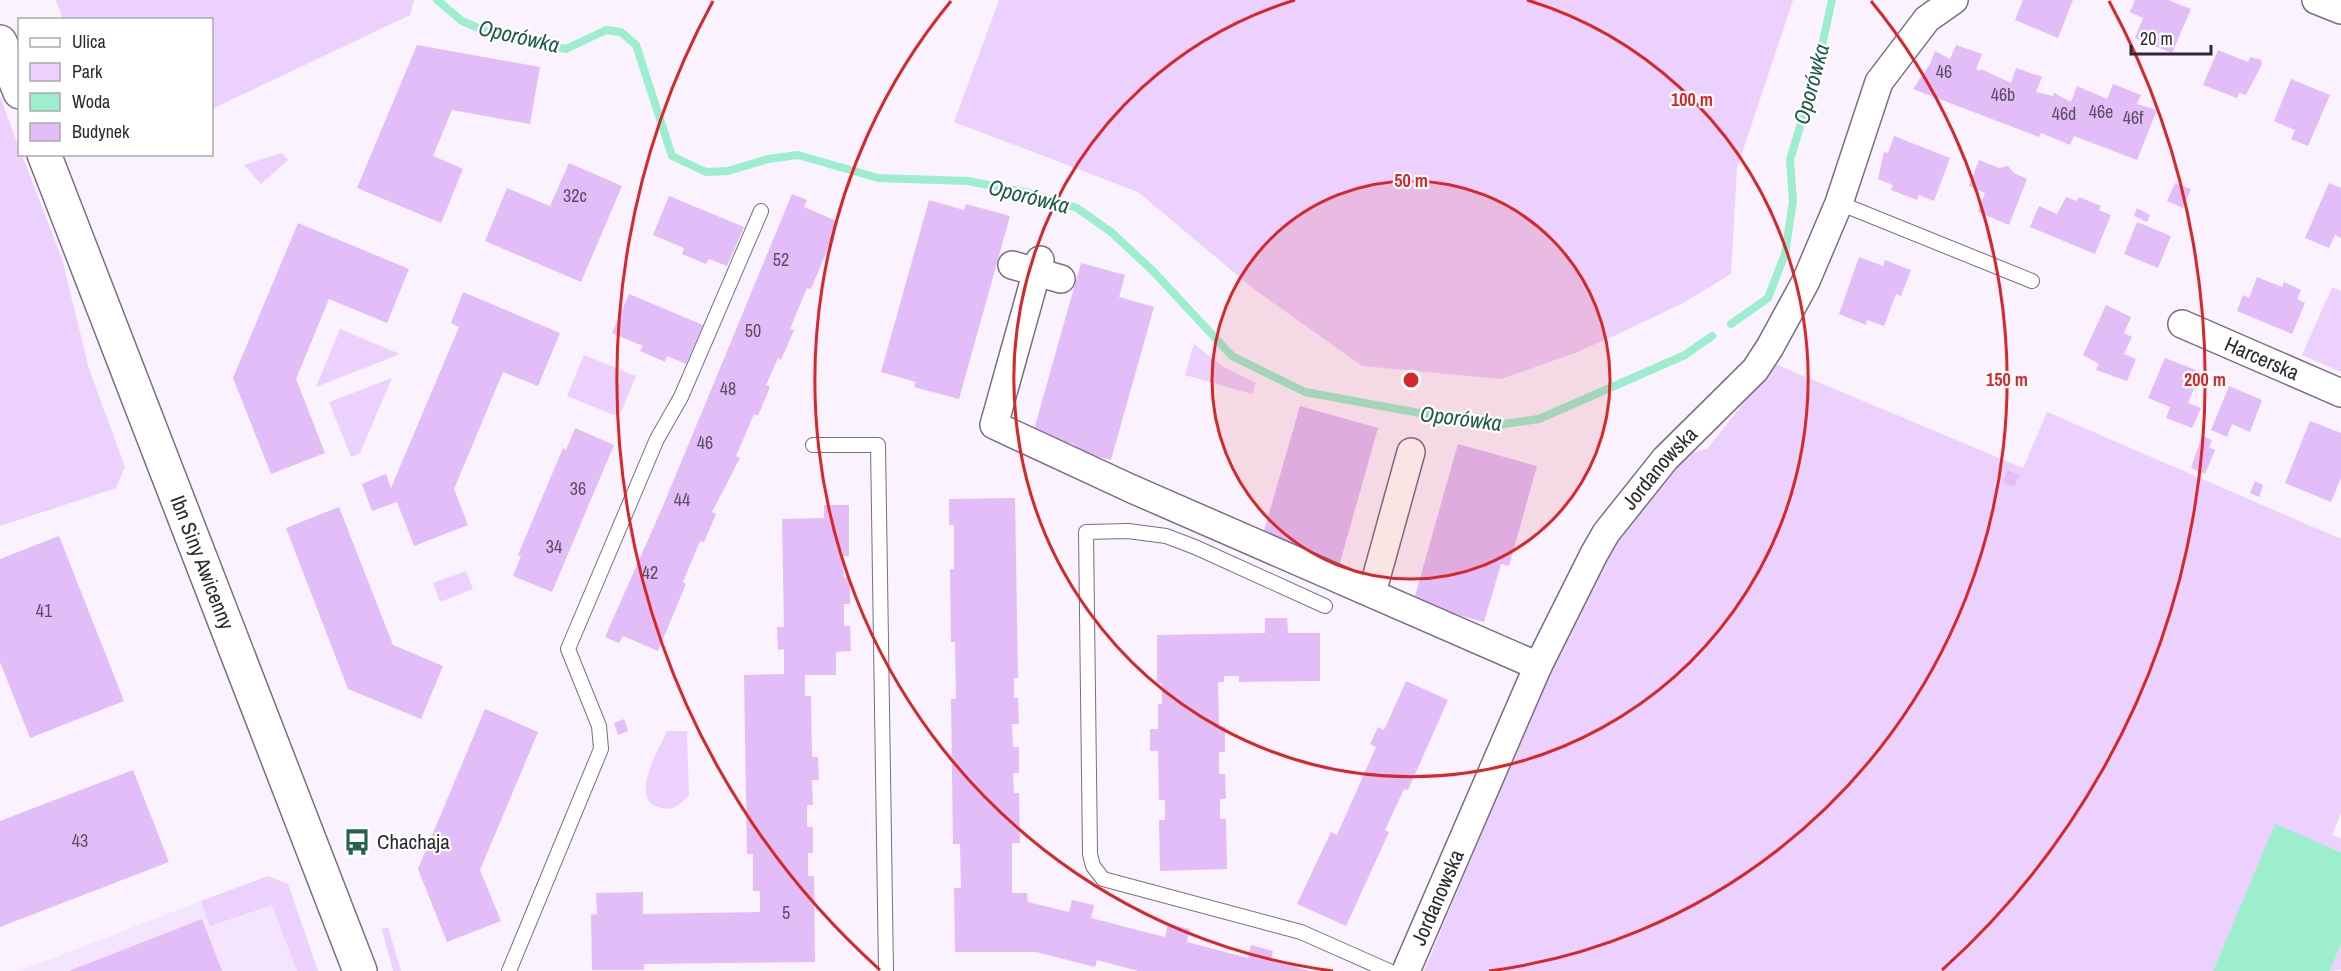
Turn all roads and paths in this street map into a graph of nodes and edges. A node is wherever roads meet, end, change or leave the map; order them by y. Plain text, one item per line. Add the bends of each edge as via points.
1 (1954, 0) edge
2 (2316, 0) edge
3 (2341, 10) edge
4 (0, 42) edge
5 (18, 87) edge
6 (45, 156) edge
7 (1839, 203) junction
8 (760, 211) dead end
9 (1037, 269) dead end
10 (2032, 281) dead end
11 (2182, 324) dead end
12 (2341, 393) edge
13 (813, 445) dead end
14 (1411, 452) dead end
15 (1372, 593) junction
16 (1325, 606) dead end
17 (1538, 666) junction
18 (346, 937) junction
19 (345, 971) edge
20 (360, 971) edge
21 (509, 971) edge
22 (886, 971) edge
23 (1389, 971) edge
24 (1406, 971) edge

1 - 7 street, Jordanowska via 1927,19 1879,82
2 - 3 street
4 - 5 street
6 - 18 street, Ibn Siny Awicenny
7 - 10 lane
7 - 17 street, Jordanowska via 1806,281 1770,347 1755,370 1665,459 1606,533
8 - 21 lane via 568,649 599,726 601,749
9 - 15 street via 994,424 1132,489
11 - 12 street, Harcerska
13 - 22 lane via 878,445
14 - 15 street
15 - 17 street
16 - 23 lane via 1166,536 1128,531 1086,532 1090,854 1103,879 1301,932
17 - 24 street, Jordanowska
18 - 19 street
18 - 20 street, Ibn Siny Awicenny

